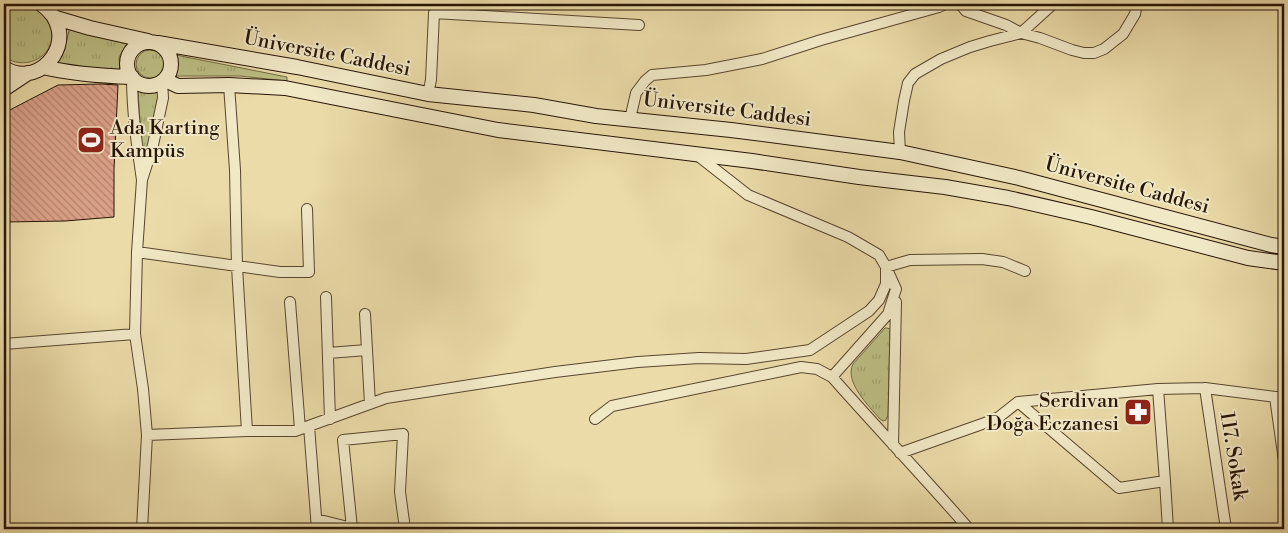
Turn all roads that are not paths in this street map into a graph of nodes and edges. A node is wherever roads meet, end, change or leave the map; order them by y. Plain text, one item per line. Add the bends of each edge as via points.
1 (41, 4) edge
2 (945, 4) edge
3 (960, 4) edge
4 (1053, 4) edge
5 (1137, 4) edge
6 (56, 18) junction
7 (639, 24) dead end
8 (1021, 33) junction
9 (155, 42) junction
10 (43, 67) junction
11 (4, 68) edge
12 (28, 73) junction
13 (132, 77) junction
14 (163, 81) junction
15 (229, 85) junction
16 (4, 90) edge
17 (428, 94) junction
18 (630, 119) junction
19 (900, 152) junction
20 (697, 155) junction
21 (142, 180) junction
22 (307, 209) dead end
23 (1284, 246) edge
24 (137, 252) junction
25 (1284, 262) edge
26 (237, 267) junction
27 (886, 267) junction
28 (1025, 270) dead end
29 (896, 289) junction
30 (326, 297) dead end
31 (290, 302) dead end
32 (364, 314) dead end
33 (135, 334) junction
34 (4, 344) edge
35 (367, 350) junction
36 (328, 353) junction
37 (832, 377) junction
38 (1205, 388) junction
39 (1158, 389) junction
40 (1280, 398) edge
41 (1018, 402) junction
42 (370, 404) junction
43 (330, 419) junction
44 (595, 419) dead end
45 (304, 428) junction
46 (247, 431) junction
47 (147, 435) junction
48 (897, 449) junction
49 (1284, 461) edge
50 (1166, 481) junction
51 (317, 524) edge
52 (142, 529) edge
53 (354, 529) edge
54 (405, 529) edge
55 (884, 529) edge
56 (911, 529) edge
57 (968, 529) edge
58 (1168, 529) edge
59 (1226, 529) edge

1 - 6 main road
2 - 18 street via 762,59 706,70 652,75 636,93
3 - 8 street via 966,11
4 - 8 street
5 - 8 street via 1123,34 1094,53 1072,50
6 - 9 main road, Üniversite Caddesi
6 - 10 main road via 60,40 51,60
7 - 17 street via 434,13
8 - 19 street via 970,47 915,74 908,83 904,101 899,132
9 - 13 main road via 144,42 132,50 127,63
9 - 14 main road via 164,47 171,60 169,74
9 - 17 main road, Üniversite Caddesi
10 - 12 main road
10 - 13 main road, Üniversite Caddesi via 74,73
11 - 12 main road
12 - 16 main road
13 - 14 main road, Üniversite Caddesi via 151,86
13 - 21 street
14 - 15 main road, Üniversite Caddesi via 178,86
14 - 21 street via 163,98
15 - 20 main road, Üniversite Caddesi via 285,88 498,130
15 - 26 street
17 - 18 main road, Üniversite Caddesi
18 - 19 main road, Üniversite Caddesi
19 - 23 main road, Üniversite Caddesi via 1019,178
20 - 25 main road, Üniversite Caddesi via 1008,198 1248,258
20 - 27 street via 748,195 848,237 879,255
21 - 24 street
22 - 26 street via 309,272
24 - 26 street
24 - 33 street
26 - 46 street
27 - 28 street via 910,260 982,260 1003,262
27 - 29 street
27 - 42 street via 886,284 879,300 810,350 746,359 638,362 555,372 386,398
29 - 37 street via 888,314
29 - 48 street
30 - 36 street
31 - 45 street
32 - 35 street
33 - 34 street
33 - 47 street
35 - 36 street
35 - 42 street
36 - 43 street
37 - 44 street via 817,369 801,367 612,406
37 - 48 street
38 - 39 street
38 - 40 street
38 - 59 street, 117. Sokak
39 - 41 street
39 - 50 street
40 - 49 street
41 - 48 street via 999,417 982,424
41 - 50 street via 1120,488
42 - 43 street
43 - 45 street
45 - 46 street via 295,431
45 - 51 street
46 - 47 street
47 - 52 street
48 - 57 street
50 - 58 street
51 - 53 street
53 - 54 street via 343,440 403,434 400,492
55 - 56 street
56 - 57 street

